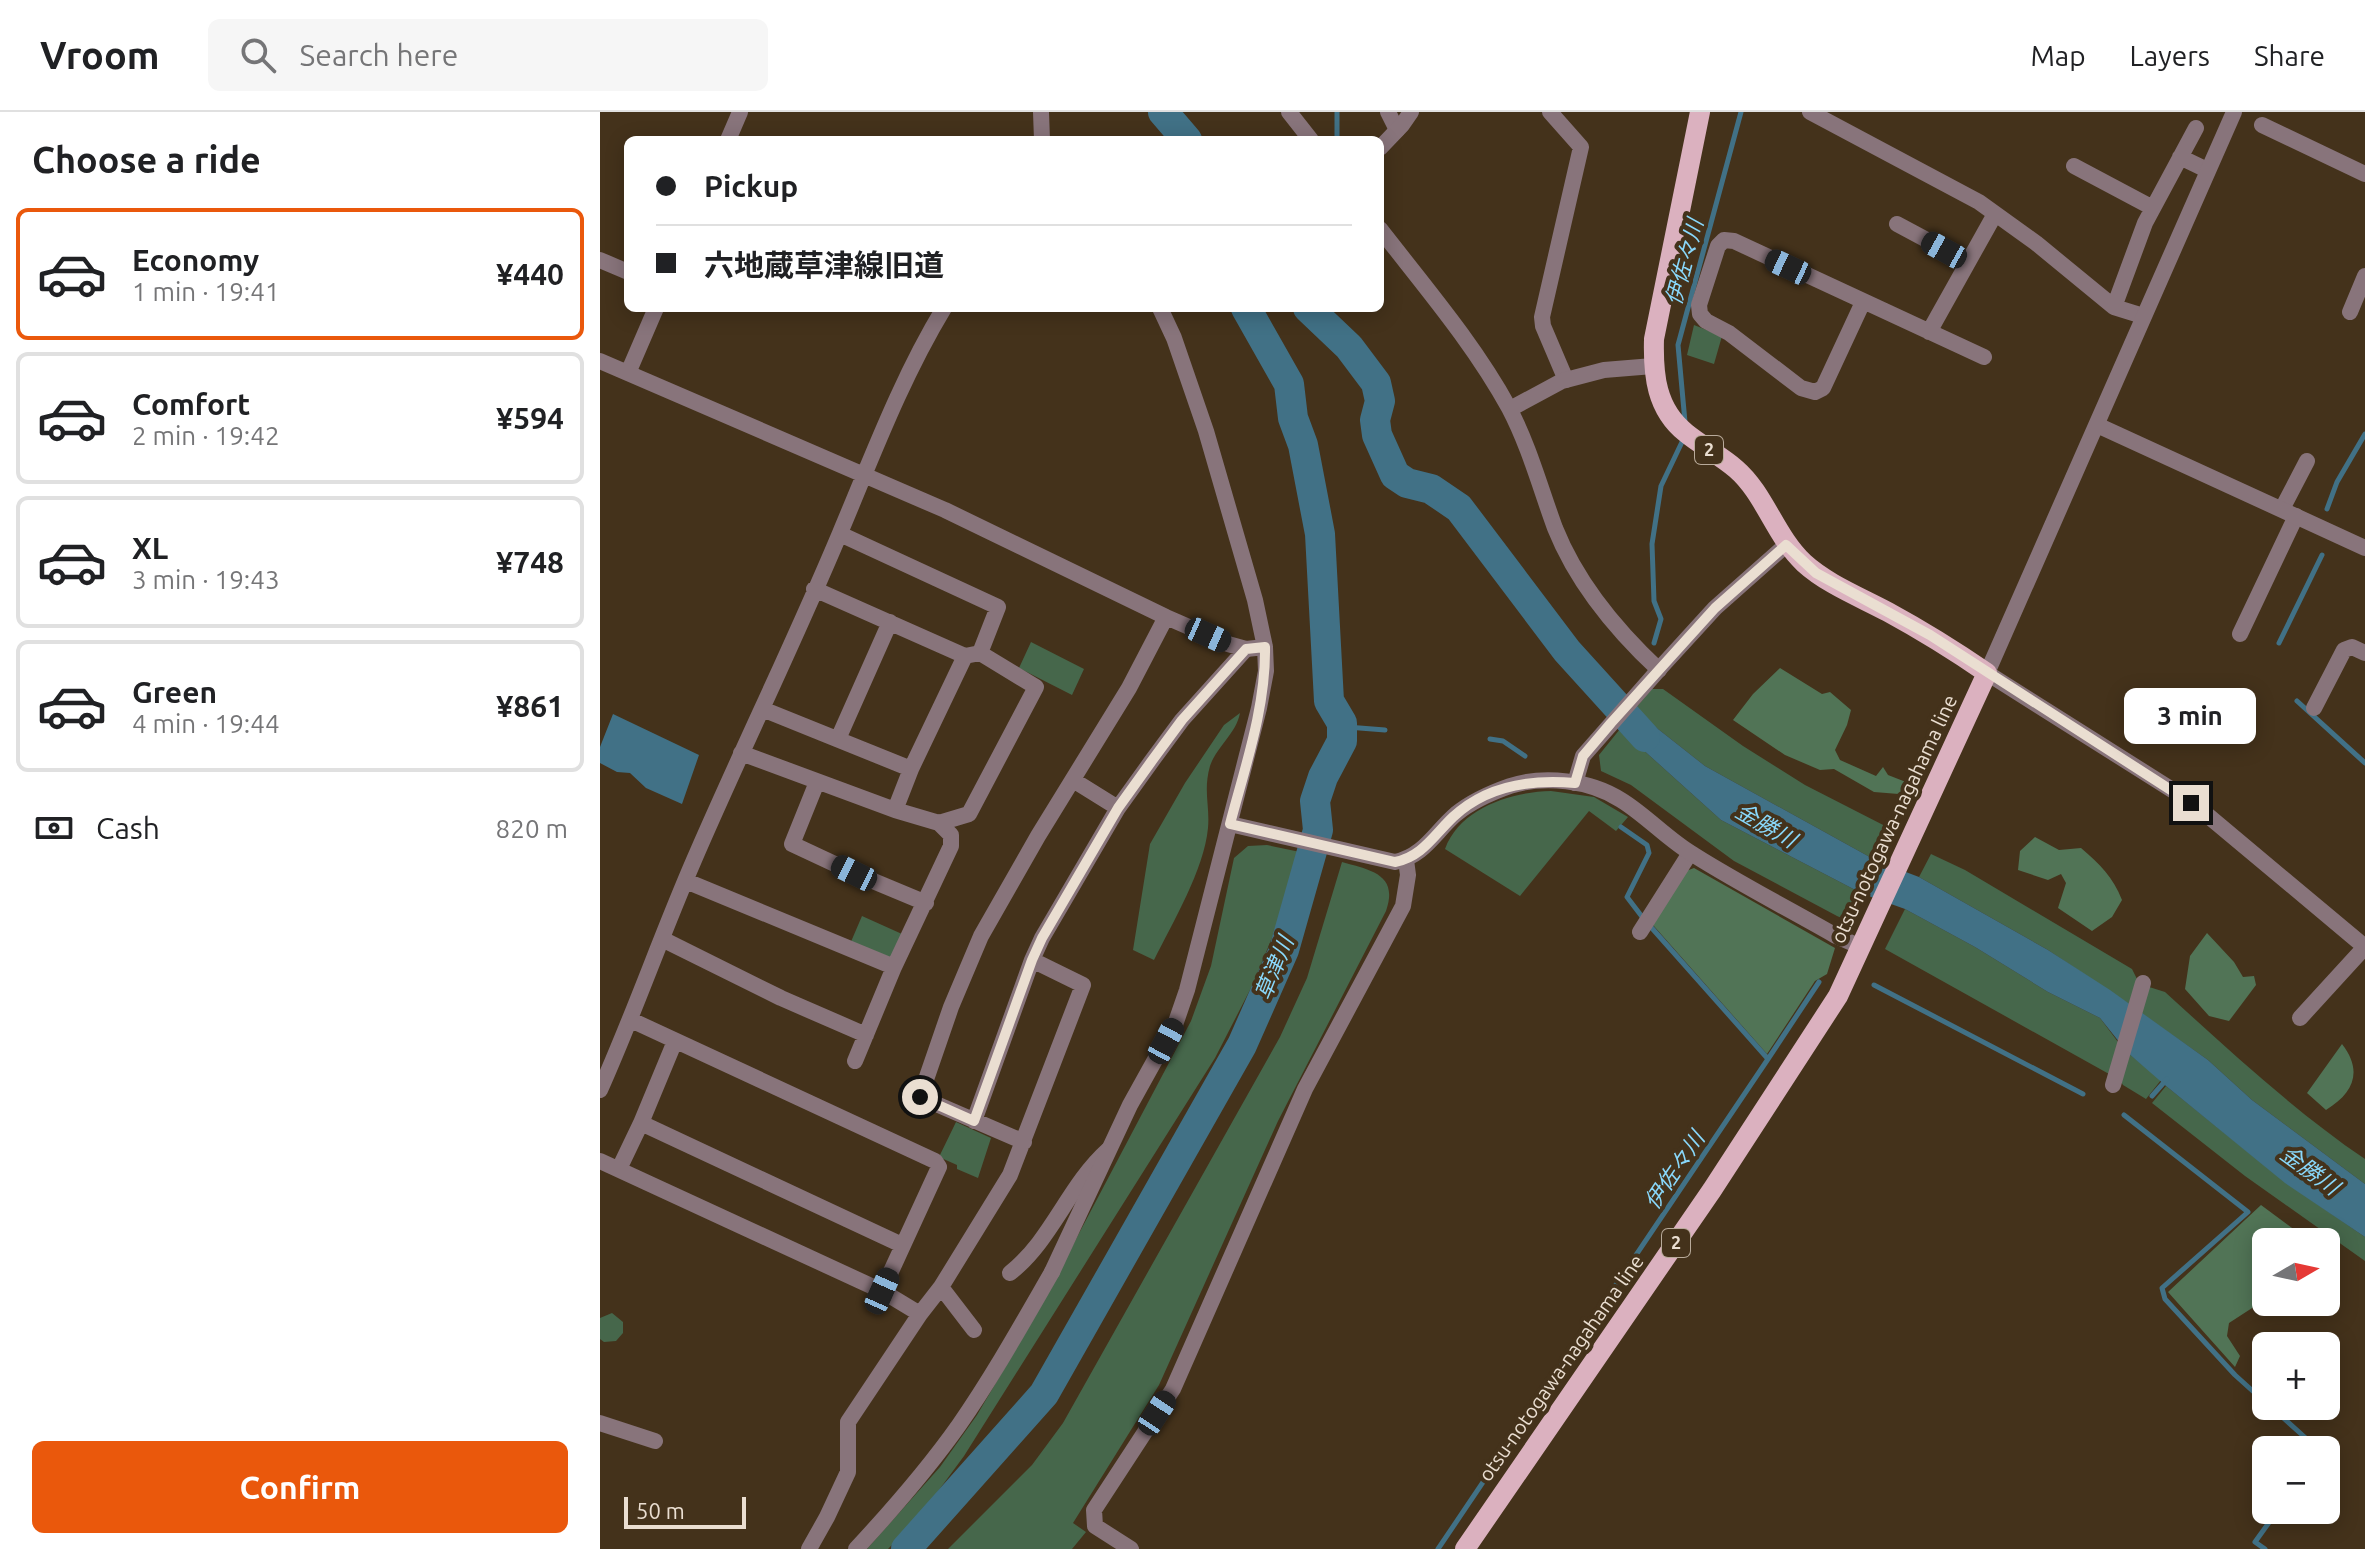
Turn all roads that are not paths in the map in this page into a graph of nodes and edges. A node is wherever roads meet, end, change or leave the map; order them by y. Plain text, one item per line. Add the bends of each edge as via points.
1 (740, 112) edge
2 (1041, 112) edge
3 (1289, 112) edge
4 (1388, 112) edge
5 (1411, 112) edge
6 (1550, 112) edge
7 (1700, 112) edge
8 (1810, 112) edge
9 (2234, 112) edge
10 (1831, 117) edge
11 (2262, 125) dead end
12 (2196, 128) dead end
13 (1397, 130) junction
14 (730, 136) edge
15 (1042, 136) edge
16 (1308, 136) edge
17 (1384, 144) edge
18 (2180, 157) junction
19 (2074, 166) dead end
20 (2207, 170) junction
21 (2365, 174) edge
22 (2153, 208) junction
23 (1995, 214) junction
24 (1897, 224) dead end
25 (1384, 234) edge
26 (600, 260) edge
27 (1968, 262) junction
28 (624, 270) edge
29 (2365, 276) edge
30 (1863, 302) junction
31 (2114, 307) junction
32 (654, 312) edge
33 (941, 312) edge
34 (1162, 312) edge
35 (2350, 312) dead end
36 (2143, 316) junction
37 (1929, 332) junction
38 (1984, 357) dead end
39 (600, 361) edge
40 (1653, 366) junction
41 (628, 373) junction
42 (1566, 380) junction
43 (1510, 409) junction
44 (2097, 425) junction
45 (2307, 461) dead end
46 (862, 475) junction
47 (2289, 513) junction
48 (840, 534) junction
49 (1786, 545) junction
50 (2365, 548) edge
51 (814, 589) junction
52 (1166, 617) junction
53 (890, 622) junction
54 (2240, 634) dead end
55 (1265, 647) junction
56 (1246, 649) junction
57 (2365, 653) edge
58 (972, 655) junction
59 (1987, 673) junction
60 (1656, 674) junction
61 (2314, 708) dead end
62 (762, 709) junction
63 (838, 739) junction
64 (741, 753) junction
65 (911, 769) junction
66 (1073, 780) junction
67 (817, 782) junction
68 (1575, 783) junction
69 (1118, 808) junction
70 (895, 810) junction
71 (939, 823) junction
72 (1230, 824) junction
73 (1690, 853) junction
74 (1406, 860) junction
75 (686, 881) junction
76 (926, 903) junction
77 (1640, 932) dead end
78 (662, 939) junction
79 (1861, 947) junction
80 (2365, 947) edge
81 (1032, 960) junction
82 (894, 967) junction
83 (2143, 983) dead end
84 (2300, 1018) dead end
85 (631, 1020) junction
86 (866, 1035) junction
87 (675, 1041) junction
88 (855, 1061) dead end
89 (2114, 1081) dead end
90 (600, 1090) edge
91 (974, 1121) junction
92 (641, 1123) junction
93 (1024, 1142) junction
94 (1109, 1150) junction
95 (600, 1161) edge
96 (619, 1169) junction
97 (902, 1245) junction
98 (1010, 1273) dead end
99 (941, 1287) junction
100 (882, 1291) junction
101 (920, 1314) junction
102 (974, 1330) dead end
103 (600, 1423) edge
104 (655, 1441) dead end
105 (809, 1549) edge
106 (856, 1549) edge
107 (1131, 1549) edge
108 (1465, 1549) edge

1 - 14 street
2 - 15 street
3 - 16 street
4 - 13 street
5 - 13 street
6 - 42 street via 1581,147 1542,317
7 - 40 main road, 2
8 - 10 street
9 - 20 street
10 - 23 street
11 - 21 street
12 - 18 street
13 - 17 street
18 - 20 street
18 - 22 street
19 - 22 street
20 - 36 street
22 - 31 street
23 - 27 street
23 - 31 street
24 - 27 street
25 - 43 street via 1487,370
26 - 28 street
27 - 37 street
29 - 35 street
30 - 30 street via 1823,388 1815,392 1801,388 1706,321 1699,305 1724,240
30 - 37 street
31 - 36 street
32 - 41 street
33 - 46 street
34 - 55 street via 1196,401
36 - 44 street
37 - 38 street
39 - 41 street
40 - 42 street
40 - 49 main road, 2 via 1671,418 1746,480
41 - 46 street
42 - 43 street
43 - 60 street via 1556,530 1589,591
44 - 47 street
44 - 59 street
45 - 47 street
46 - 48 street
46 - 52 street
47 - 50 street
47 - 54 street
48 - 51 street
48 - 58 street via 998,607
49 - 59 main road, 2 via 1816,573 1930,635
49 - 60 street via 1715,608
51 - 53 street
51 - 62 street
52 - 56 street
52 - 66 street
53 - 58 street
53 - 63 street
55 - 56 street
55 - 72 street via 1259,708
56 - 69 street via 1182,720
57 - 61 street via 2352,647 2344,650
58 - 65 street
58 - 71 street via 1036,687 969,814
59 - 79 main road, otsu-notogawa-nagahama line / 2
59 - 80 street via 2196,807
60 - 68 street via 1590,747
62 - 63 street
62 - 64 street
63 - 65 street
64 - 67 street
64 - 75 street
65 - 70 street
66 - 69 street
66 - 91 street via 981,936 920,1097
67 - 70 street
67 - 76 street via 792,844
68 - 73 street via 1621,800
68 - 74 street via 1538,781 1481,797
69 - 81 street
70 - 71 street
71 - 76 street via 951,835 951,846
72 - 74 street via 1374,859
72 - 94 street via 1176,1022
73 - 77 street
73 - 79 street
74 - 107 street via 1403,906 1305,1089 1173,1389 1094,1510 1095,1526
75 - 78 street
75 - 82 street
76 - 82 street
78 - 85 street
78 - 86 street
79 - 108 main road, otsu-notogawa-nagahama line / 2 via 1838,996 1712,1190
80 - 84 street
81 - 91 street
81 - 93 street via 1083,985
82 - 86 street
83 - 89 street
85 - 87 street
85 - 90 street
86 - 88 street
87 - 92 street
87 - 97 street via 935,1161 939,1167
91 - 93 street
92 - 96 street
92 - 97 street
93 - 99 street via 1004,1186
94 - 98 street via 1083,1175 1028,1259
94 - 106 street via 1052,1272 993,1373 899,1503
95 - 96 street
96 - 100 street
97 - 100 street
99 - 101 street
99 - 102 street
100 - 101 street
101 - 105 street via 848,1422 848,1472
103 - 104 street

